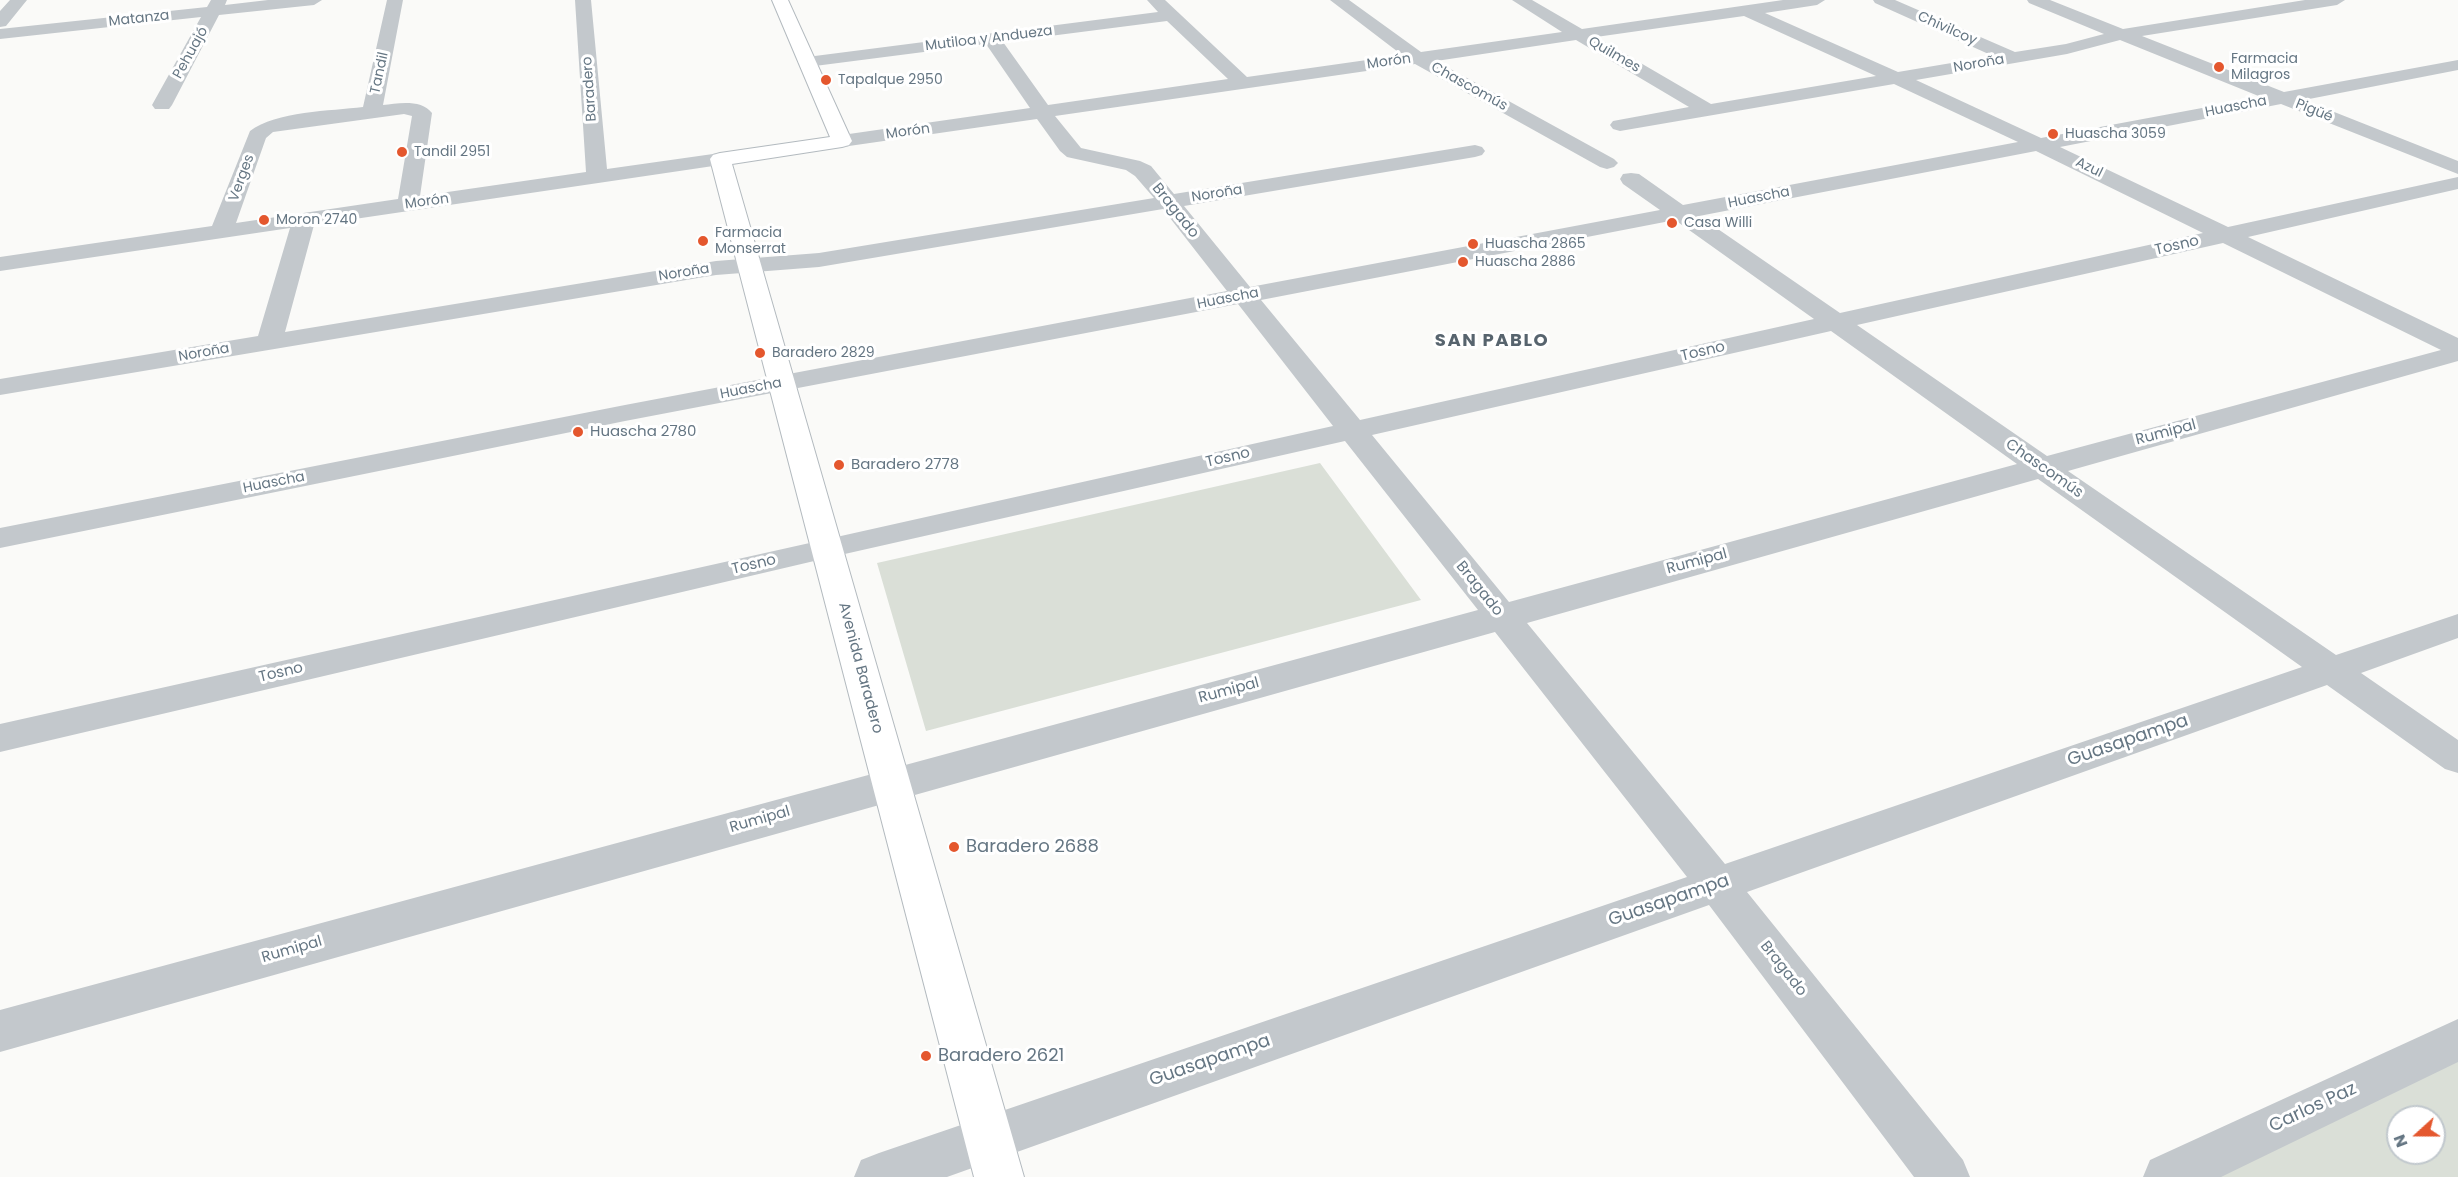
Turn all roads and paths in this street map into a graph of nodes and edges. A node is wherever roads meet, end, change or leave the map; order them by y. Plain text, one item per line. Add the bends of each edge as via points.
1 (19, 0) edge
2 (314, 0) edge
3 (395, 0) edge
4 (583, 0) edge
5 (780, 0) edge
6 (1155, 0) edge
7 (1338, 0) edge
8 (1520, 0) edge
9 (1714, 0) edge
10 (1817, 0) edge
11 (1881, 0) edge
12 (2035, 0) edge
13 (2337, 0) edge
14 (216, 5) edge
15 (1747, 10) junction
16 (1171, 15) junction
17 (0, 22) edge
18 (0, 34) edge
19 (1578, 34) junction
20 (2122, 34) junction
21 (991, 38) junction
22 (1418, 58) junction
23 (2012, 58) junction
24 (807, 62) junction
25 (2458, 65) edge
26 (1896, 78) junction
27 (1243, 83) junction
28 (2283, 98) junction
29 (162, 105) dead end
30 (1708, 110) junction
31 (372, 112) junction
32 (1041, 113) junction
33 (1620, 125) dead end
34 (842, 141) junction
35 (2040, 144) junction
36 (1475, 151) dead end
37 (720, 159) junction
38 (2458, 168) edge
39 (597, 177) junction
40 (2458, 183) edge
41 (1169, 202) junction
42 (408, 204) junction
43 (1679, 213) junction
44 (304, 220) junction
45 (222, 231) junction
46 (2226, 235) junction
47 (748, 263) junction
48 (0, 264) edge
49 (1244, 296) junction
50 (1835, 322) junction
51 (270, 342) junction
52 (2458, 348) edge
53 (2458, 353) edge
54 (782, 383) junction
55 (0, 387) edge
56 (1352, 430) junction
57 (2042, 467) junction
58 (0, 538) edge
59 (827, 548) junction
60 (1501, 616) junction
61 (2458, 626) edge
62 (2331, 670) junction
63 (0, 738) edge
64 (2458, 759) edge
65 (892, 783) junction
66 (1717, 884) junction
67 (0, 1031) edge
68 (2458, 1040) edge
69 (989, 1138) junction
70 (879, 1177) edge
71 (999, 1177) edge
72 (1945, 1177) edge
73 (2168, 1177) edge

1 - 17 street
2 - 14 street, Matanza
3 - 31 street, Tandil
4 - 39 street, Baradero
5 - 24 main road
6 - 16 street
7 - 22 street, Chascomús
8 - 19 street, Quilmes
9 - 15 street, Azul
10 - 15 street, Morón
11 - 23 street, Chivilcoy
12 - 20 street, Pigüé
13 - 20 street, Noroña
14 - 18 street, Matanza
14 - 29 street, Pehuajó
15 - 19 street, Morón
15 - 26 street, Azul
16 - 21 street, Mutiloa y Andueza
16 - 27 street
19 - 22 street, Morón
19 - 30 street, Quilmes
20 - 23 street, Noroña
20 - 28 street, Pigüé
21 - 24 street, Mutiloa y Andueza
21 - 32 street, Bragado
22 - 27 street, Morón
22 - 43 street, Chascomús via 1619,171
23 - 26 street, Noroña
24 - 34 main road
25 - 28 street, Huascha
26 - 30 street, Noroña
26 - 35 street, Azul
27 - 32 street, Morón
28 - 35 street, Huascha
28 - 38 street, Pigüé
30 - 33 street, Noroña
31 - 42 street, Tandil via 405,108 422,113
31 - 45 street, Verges via 285,123 257,135
32 - 34 street, Morón
32 - 41 street, Bragado via 1074,153 1133,165
34 - 37 main road, Morón
35 - 43 street, Huascha
35 - 46 street, Azul
36 - 41 street, Noroña
37 - 39 street, Morón
37 - 47 main road, Avenida Baradero
39 - 42 street, Morón
40 - 46 street, Tosno
41 - 47 street, Noroña via 819,260
41 - 49 street, Bragado
42 - 44 street, Morón
43 - 49 street, Huascha
43 - 50 street, Chascomús
44 - 45 street, Morón
44 - 51 street
45 - 48 street, Morón
46 - 50 street, Tosno
46 - 52 street, Azul
47 - 51 street, Noroña
47 - 54 main road, Avenida Baradero
49 - 54 street, Huascha
49 - 56 street, Bragado
50 - 56 street, Tosno
50 - 57 street, Chascomús
51 - 55 street, Noroña
53 - 57 street, Rumipal
54 - 58 street, Huascha
54 - 59 main road, Avenida Baradero
56 - 59 street, Tosno
56 - 60 street, Bragado
57 - 60 street, Rumipal
57 - 62 street, Chascomús
59 - 63 street, Tosno
59 - 65 main road, Avenida Baradero
60 - 65 street, Rumipal
60 - 66 street, Bragado
61 - 62 street, Guasapampa
62 - 64 street, Chascomús
62 - 66 street, Guasapampa
65 - 67 street, Rumipal
65 - 69 main road, Avenida Baradero
66 - 69 street, Guasapampa
66 - 72 street, Bragado
68 - 73 street, Carlos Paz
69 - 70 street, Guasapampa
69 - 71 main road, Avenida Baradero

